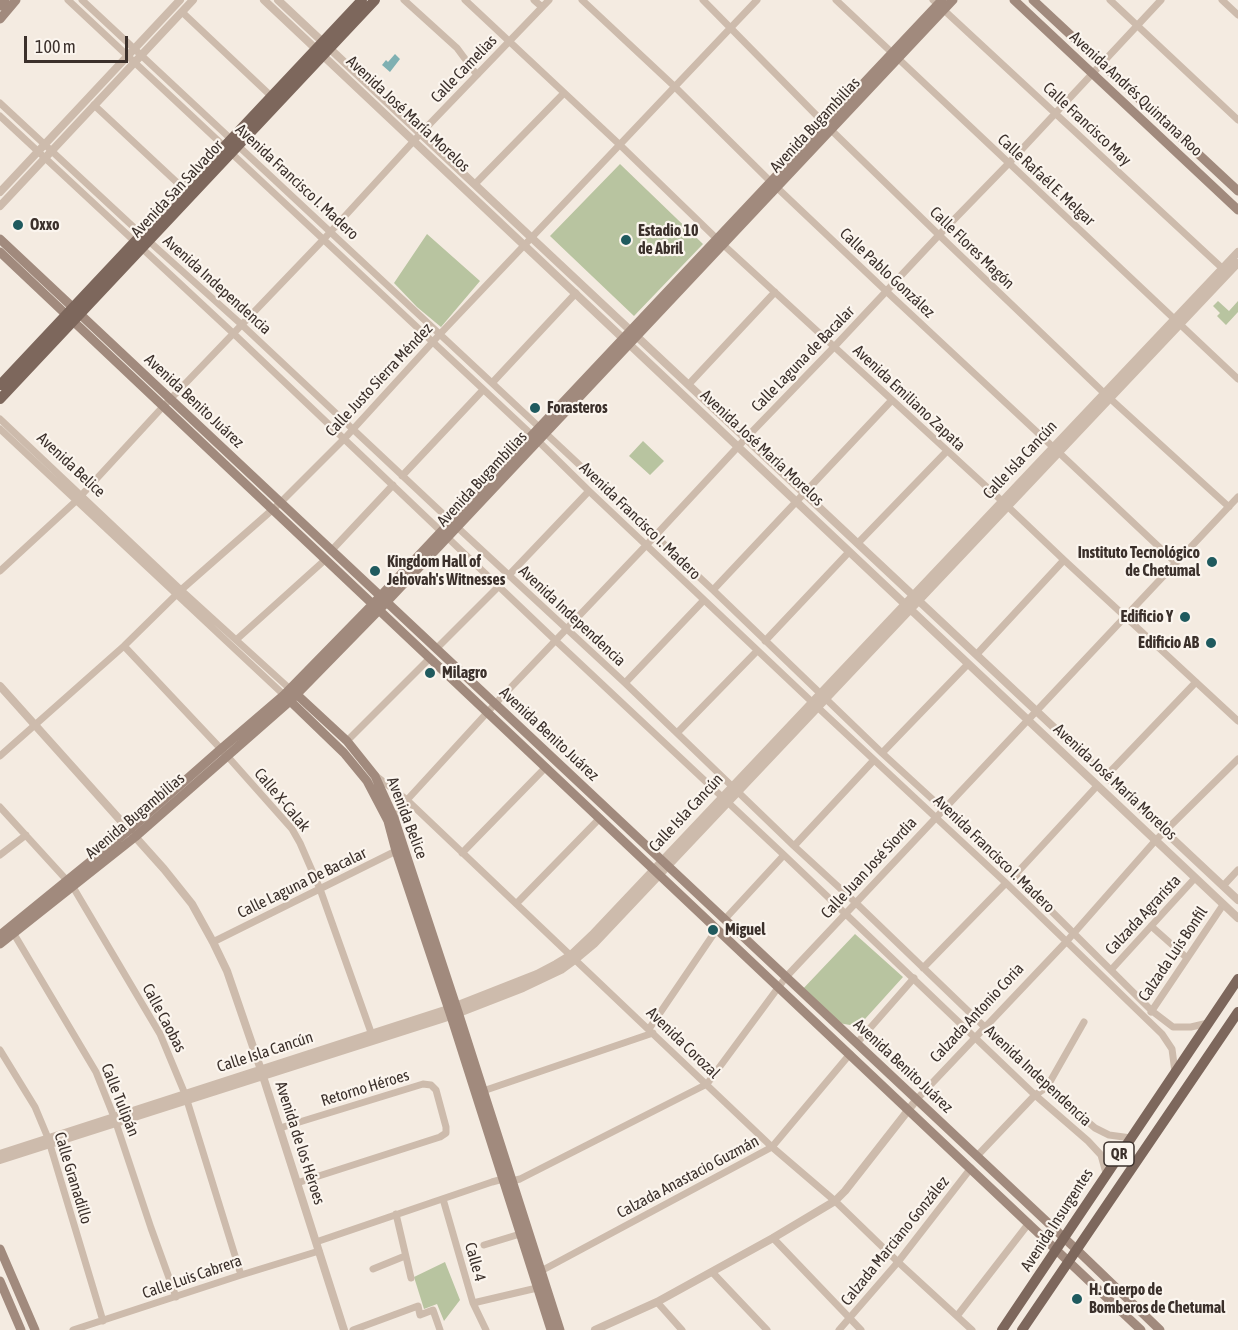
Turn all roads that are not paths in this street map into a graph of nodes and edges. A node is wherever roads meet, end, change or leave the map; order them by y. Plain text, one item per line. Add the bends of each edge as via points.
1 (5, 0) edge
2 (16, 0) edge
3 (68, 0) edge
4 (82, 0) edge
5 (180, 0) edge
6 (193, 0) edge
7 (264, 0) edge
8 (279, 0) edge
9 (362, 0) edge
10 (375, 0) edge
11 (404, 0) edge
12 (465, 0) edge
13 (534, 0) edge
14 (549, 0) edge
15 (582, 0) edge
16 (703, 0) edge
17 (757, 0) edge
18 (836, 0) edge
19 (953, 0) edge
20 (1014, 0) edge
21 (1033, 0) edge
22 (1110, 0) edge
23 (1161, 0) edge
24 (1222, 0) edge
25 (939, 4) edge
26 (0, 6) edge
27 (543, 7) junction
28 (182, 12) junction
29 (1238, 15) edge
30 (0, 19) edge
31 (1137, 26) junction
32 (730, 27) junction
33 (509, 41) junction
34 (323, 48) junction
35 (131, 52) junction
36 (895, 56) junction
37 (138, 59) junction
38 (1101, 64) junction
39 (1092, 73) junction
40 (477, 75) junction
41 (674, 86) junction
42 (564, 93) junction
43 (271, 96) junction
44 (0, 103) edge
45 (94, 105) junction
46 (1055, 113) junction
47 (0, 117) edge
48 (1238, 120) edge
49 (828, 127) junction
50 (421, 133) junction
51 (415, 141) junction
52 (44, 145) junction
53 (620, 145) junction
54 (231, 146) junction
55 (37, 152) junction
56 (48, 155) junction
57 (1009, 163) junction
58 (475, 184) junction
59 (774, 185) junction
60 (184, 189) junction
61 (1238, 191) edge
62 (0, 192) edge
63 (0, 206) edge
64 (1238, 210) edge
65 (330, 232) junction
66 (939, 235) junction
67 (532, 237) junction
68 (0, 239) edge
69 (323, 240) junction
70 (142, 241) junction
71 (720, 241) junction
72 (525, 245) junction
73 (0, 252) edge
74 (1238, 252) edge
75 (1238, 263) edge
76 (1222, 268) junction
77 (886, 291) junction
78 (775, 292) junction
79 (576, 293) junction
80 (73, 314) junction
81 (1176, 323) junction
82 (242, 325) junction
83 (234, 333) junction
84 (634, 333) junction
85 (440, 334) junction
86 (626, 341) junction
87 (433, 342) junction
88 (834, 347) junction
89 (1238, 380) edge
90 (492, 383) junction
91 (689, 384) junction
92 (0, 385) edge
93 (483, 390) junction
94 (1107, 396) junction
95 (0, 399) edge
96 (891, 400) junction
97 (167, 403) junction
98 (0, 419) edge
99 (0, 429) edge
100 (352, 430) junction
101 (539, 434) junction
102 (345, 438) junction
103 (746, 438) junction
104 (738, 447) junction
105 (1056, 450) junction
106 (947, 451) junction
107 (402, 476) junction
108 (393, 485) junction
109 (589, 491) junction
110 (804, 493) junction
111 (79, 497) junction
112 (1238, 497) edge
113 (796, 501) junction
114 (1005, 503) junction
115 (276, 506) junction
116 (1229, 507) junction
117 (454, 524) junction
118 (445, 534) junction
119 (655, 536) junction
120 (858, 543) junction
121 (647, 545) junction
122 (849, 552) junction
123 (329, 555) junction
124 (1064, 560) junction
125 (1176, 563) junction
126 (0, 571) edge
127 (509, 575) junction
128 (499, 586) junction
129 (713, 590) junction
130 (179, 592) junction
131 (916, 598) junction
132 (704, 600) junction
133 (380, 603) junction
134 (908, 607) junction
135 (1126, 616) junction
136 (566, 630) junction
137 (236, 640) junction
138 (765, 640) junction
139 (556, 641) junction
140 (124, 646) junction
141 (436, 649) junction
142 (757, 651) junction
143 (976, 654) junction
144 (430, 658) junction
145 (968, 664) junction
146 (1196, 682) junction
147 (625, 683) junction
148 (0, 686) edge
149 (290, 695) junction
150 (822, 697) junction
151 (495, 704) junction
152 (815, 705) junction
153 (1037, 711) junction
154 (488, 712) junction
155 (1027, 720) junction
156 (1238, 721) edge
157 (35, 725) junction
158 (677, 733) junction
159 (347, 741) junction
160 (224, 752) junction
161 (882, 753) junction
162 (0, 756) edge
163 (1238, 759) edge
164 (874, 760) junction
165 (546, 767) junction
166 (375, 776) junction
167 (1106, 776) junction
168 (1097, 786) junction
169 (735, 789) junction
170 (407, 800) junction
171 (725, 800) junction
172 (0, 807) edge
173 (943, 809) junction
174 (936, 817) junction
175 (394, 818) junction
176 (600, 818) junction
177 (1166, 832) junction
178 (132, 834) junction
179 (26, 835) junction
180 (1155, 841) junction
181 (794, 846) junction
182 (400, 850) junction
183 (462, 853) junction
184 (0, 855) edge
185 (784, 855) junction
186 (665, 863) junction
187 (1238, 870) edge
188 (657, 872) junction
189 (1015, 875) junction
190 (1195, 878) junction
191 (70, 884) junction
192 (1006, 884) junction
193 (1224, 886) junction
194 (320, 889) junction
195 (1238, 900) edge
196 (517, 903) junction
197 (856, 903) junction
198 (1223, 905) junction
199 (846, 913) junction
200 (1238, 918) edge
201 (725, 919) junction
202 (1151, 926) junction
203 (717, 929) junction
204 (12, 930) junction
205 (1074, 932) junction
206 (0, 935) edge
207 (213, 942) junction
208 (1066, 942) junction
209 (0, 944) edge
210 (574, 957) junction
211 (1187, 958) junction
212 (923, 968) junction
213 (1111, 970) junction
214 (786, 977) junction
215 (914, 978) junction
216 (1238, 979) edge
217 (779, 987) junction
218 (453, 1011) junction
219 (1152, 1011) junction
220 (1238, 1012) edge
221 (1146, 1018) junction
222 (1084, 1022) dead end
223 (1208, 1023) junction
224 (984, 1027) junction
225 (651, 1031) junction
226 (975, 1036) junction
227 (373, 1037) junction
228 (856, 1043) junction
229 (0, 1050) edge
230 (850, 1054) junction
231 (1175, 1072) junction
232 (262, 1073) junction
233 (707, 1084) junction
234 (1047, 1087) junction
235 (483, 1091) junction
236 (1035, 1095) junction
237 (186, 1097) junction
238 (917, 1099) junction
239 (909, 1110) junction
240 (115, 1120) junction
241 (280, 1128) junction
242 (1131, 1138) junction
243 (48, 1141) junction
244 (772, 1147) junction
245 (0, 1154) edge
246 (977, 1156) junction
247 (0, 1160) edge
248 (971, 1168) junction
249 (1106, 1173) junction
250 (507, 1180) junction
251 (297, 1183) junction
252 (1095, 1189) junction
253 (443, 1199) junction
254 (1111, 1200) junction
255 (835, 1201) junction
256 (396, 1215) junction
257 (1029, 1223) junction
258 (520, 1234) junction
259 (1064, 1237) junction
260 (773, 1238) junction
261 (316, 1242) junction
262 (484, 1245) dead end
263 (1056, 1248) junction
264 (0, 1249) edge
265 (1077, 1250) junction
266 (319, 1251) junction
267 (405, 1256) junction
268 (1069, 1261) junction
269 (898, 1263) junction
270 (373, 1269) dead end
271 (541, 1271) junction
272 (712, 1272) junction
273 (241, 1275) junction
274 (411, 1278) dead end
275 (0, 1283) edge
276 (537, 1288) junction
277 (1030, 1288) junction
278 (176, 1297) junction
279 (1043, 1298) junction
280 (657, 1302) junction
281 (473, 1304) junction
282 (957, 1316) junction
283 (849, 1318) junction
284 (103, 1321) junction
285 (21, 1330) edge
286 (35, 1330) edge
287 (73, 1330) edge
288 (344, 1330) edge
289 (353, 1330) edge
290 (440, 1330) edge
291 (486, 1330) edge
292 (551, 1330) edge
293 (560, 1330) edge
294 (595, 1330) edge
295 (682, 1330) edge
296 (767, 1330) edge
297 (838, 1330) edge
298 (861, 1330) edge
299 (972, 1330) edge
300 (1002, 1330) edge
301 (1022, 1330) edge
302 (1142, 1330) edge
303 (1160, 1330) edge

1 - 26 main road
2 - 30 main road
3 - 35 street, Avenida Francisco I. Madero
4 - 35 street, Avenida Francisco I. Madero
5 - 35 street
6 - 28 street
7 - 34 street, Avenida José María Morelos
8 - 34 street, Avenida José María Morelos
9 - 34 main road, Avenida San Salvador
10 - 34 main road, Avenida San Salvador
11 - 40 street via 457,48
12 - 33 street, Avenida Emiliano Zapata
13 - 27 street
14 - 27 street, Calle Camelias
15 - 41 street, Calle Pablo González
16 - 32 street, Calle Flores Magón
17 - 32 street, Calle Justo Sierra Méndez
18 - 36 street, Calle Rafaél E. Melgar
19 - 25 main road, Avenida Bugambilias
20 - 39 main road, Avenida Andrés Quintana Roo
21 - 38 main road, Avenida Andrés Quintana Roo
22 - 31 street
23 - 31 street, Calle Laguna de Bacalar
24 - 29 street
25 - 36 main road, Avenida Bugambilias
25 - 46 street, Calle Francisco May
27 - 33 street, Calle Camelias
28 - 37 street
28 - 43 street
31 - 38 street, Calle Laguna de Bacalar
31 - 48 street
32 - 41 street, Calle Justo Sierra Méndez
32 - 49 street, Calle Flores Magón
33 - 40 street, Calle Camelias
33 - 42 street, Avenida Emiliano Zapata
34 - 43 main road, Avenida San Salvador
34 - 50 street, Avenida José María Morelos
34 - 51 street, Avenida José María Morelos
34 - 54 main road, Avenida San Salvador
35 - 37 street, Avenida Francisco I. Madero
35 - 52 street
36 - 49 main road, Avenida Bugambilias
36 - 57 street, Calle Rafaél E. Melgar
37 - 45 street
37 - 54 street, Avenida Francisco I. Madero
38 - 39 street, Calle Laguna de Bacalar
38 - 61 main road, Avenida Andrés Quintana Roo
39 - 46 street, Calle Laguna de Bacalar
39 - 64 main road, Avenida Andrés Quintana Roo
40 - 50 street, Calle Camelias
41 - 53 street, Calle Justo Sierra Méndez
41 - 59 street, Calle Pablo González
42 - 53 street, Avenida Emiliano Zapata
42 - 58 street
43 - 54 main road, Avenida San Salvador
44 - 52 street, Avenida Independencia
45 - 56 street
45 - 60 street
46 - 57 street, Calle Laguna de Bacalar
46 - 76 street, Calle Francisco May
47 - 55 street, Avenida Independencia
49 - 59 main road, Avenida Bugambilias
49 - 66 street, Calle Flores Magón
50 - 51 street, Calle Camelias
50 - 58 street, Avenida José María Morelos
51 - 65 street, Calle Camelias
51 - 72 street, Avenida José María Morelos
52 - 55 street
52 - 56 street, Avenida Independencia
53 - 67 street, Calle Justo Sierra Méndez
53 - 71 street, Avenida Emiliano Zapata
54 - 60 main road, Avenida San Salvador
54 - 65 street, Avenida Francisco I. Madero
54 - 69 street, Avenida Francisco I. Madero
54 - 70 main road, Avenida San Salvador
55 - 56 street, Avenida Independencia
55 - 62 street
56 - 63 street
56 - 70 street, Avenida Independencia
57 - 66 street, Calle Laguna de Bacalar
57 - 81 street, Calle Rafaél E. Melgar
58 - 67 street, Avenida José María Morelos
59 - 71 main road, Avenida Bugambilias
59 - 77 street, Calle Pablo González
60 - 70 main road, Avenida San Salvador
65 - 69 street, Calle Camelias
65 - 85 street, Avenida Francisco I. Madero
66 - 77 street, Calle Laguna de Bacalar
66 - 94 street, Calle Flores Magón
67 - 72 street, Calle Justo Sierra Méndez
67 - 84 street, Avenida José María Morelos
68 - 80 main road, Avenida Benito Juárez
69 - 82 street, Calle Camelias
69 - 87 street, Avenida Francisco I. Madero
70 - 80 main road, Avenida San Salvador
70 - 82 street, Avenida Independencia
70 - 83 street, Avenida Independencia
71 - 78 street, Avenida Emiliano Zapata
71 - 84 main road, Avenida Bugambilias
72 - 79 street, Avenida José María Morelos
72 - 85 street, Calle Justo Sierra Méndez
73 - 80 main road, Avenida Benito Juárez
74 - 76 street, Calle Isla Cancún
75 - 81 street, Calle Isla Cancún
76 - 81 street, Calle Isla Cancún
77 - 88 street, Calle Laguna de Bacalar
77 - 105 street, Calle Pablo González
78 - 88 street, Avenida Emiliano Zapata
78 - 91 street
79 - 86 street, Avenida José María Morelos
79 - 90 street
80 - 92 main road, Avenida San Salvador
80 - 95 main road, Avenida San Salvador
80 - 97 main road, Avenida Benito Juárez
81 - 89 street, Calle Rafaél E. Melgar
81 - 94 street, Calle Isla Cancún
82 - 83 street, Calle Camelias
82 - 100 street, Avenida Independencia
83 - 97 street, Calle Camelias
83 - 102 street, Avenida Independencia
84 - 86 main road, Avenida Bugambilias
84 - 91 street, Avenida José María Morelos
85 - 87 street, Calle Justo Sierra Méndez
85 - 90 street, Avenida Francisco I. Madero
86 - 101 main road, Avenida Bugambilias
86 - 104 street, Avenida José María Morelos
87 - 93 street, Avenida Francisco I. Madero
87 - 100 street, Calle Justo Sierra Méndez
88 - 96 street, Avenida Emiliano Zapata
88 - 103 street, Calle Laguna de Bacalar
90 - 101 street, Avenida Francisco I. Madero
91 - 103 street, Avenida José María Morelos
93 - 101 street, Avenida Francisco I. Madero
93 - 107 street
94 - 105 street, Calle Isla Cancún
94 - 116 street, Calle Flores Magón
96 - 106 street, Avenida Emiliano Zapata
96 - 110 street
97 - 111 street, Calle Camelias
97 - 115 main road, Avenida Benito Juárez
98 - 111 street, Avenida Belice
99 - 111 street, Avenida Belice
100 - 102 street, Calle Justo Sierra Méndez
100 - 107 street, Avenida Independencia
101 - 109 street, Avenida Francisco I. Madero
101 - 117 main road, Avenida Bugambilias
101 - 119 street, Avenida Francisco I. Madero
102 - 108 street, Avenida Independencia
102 - 115 street, Calle Justo Sierra Méndez
103 - 104 street, Calle Laguna de Bacalar
103 - 110 street, Avenida José María Morelos
104 - 113 street, Avenida José María Morelos
104 - 119 street, Calle Laguna de Bacalar
105 - 114 street, Calle Isla Cancún
105 - 125 street, Calle Pablo González
106 - 114 street, Avenida Emiliano Zapata
106 - 120 street
107 - 117 street, Avenida Independencia
108 - 118 street, Avenida Independencia
108 - 123 street
109 - 121 street, Avenida Francisco I. Madero
109 - 127 street
110 - 113 street
110 - 120 street, Avenida José María Morelos
111 - 126 street, Calle Camelias
111 - 130 street, Avenida Belice
112 - 116 street, Calle Juan José Siordia
113 - 122 street, Avenida José María Morelos
113 - 129 street
114 - 124 street, Avenida Emiliano Zapata
114 - 131 street, Calle Isla Cancún
115 - 123 main road, Avenida Benito Juárez
115 - 130 street, Calle Justo Sierra Méndez
116 - 125 street, Calle Juan José Siordia
117 - 118 main road, Avenida Bugambilias
117 - 127 street, Avenida Independencia
118 - 128 street, Avenida Independencia
118 - 133 main road, Avenida Bugambilias
119 - 121 street, Calle Laguna de Bacalar
119 - 129 street, Avenida Francisco I. Madero
120 - 131 street, Avenida José María Morelos
121 - 132 street, Avenida Francisco I. Madero
121 - 136 street, Calle Laguna de Bacalar
122 - 134 street, Avenida José María Morelos
122 - 138 street
123 - 133 main road, Avenida Benito Juárez
123 - 137 street
124 - 135 street, Avenida Emiliano Zapata
124 - 143 street
125 - 135 street, Calle Juan José Siordia
127 - 136 street, Avenida Independencia
128 - 139 street, Avenida Independencia
128 - 141 street
129 - 138 street, Avenida Francisco I. Madero
130 - 137 street, Avenida Belice
130 - 140 street, Calle Justo Sierra Méndez
130 - 149 street, Avenida Belice
131 - 134 street, Calle Isla Cancún
131 - 143 street, Avenida José María Morelos
132 - 142 street, Avenida Francisco I. Madero
132 - 147 street
133 - 141 main road, Avenida Benito Juárez
133 - 144 main road, Avenida Benito Juárez
133 - 149 main road, Avenida Bugambilias
134 - 145 street, Avenida José María Morelos
134 - 150 street, Calle Isla Cancún
135 - 146 street, Avenida Emiliano Zapata
135 - 153 street, Calle Juan José Siordia
136 - 139 street, Calle Laguna de Bacalar
136 - 147 street, Avenida Independencia
137 - 149 street, Avenida Belice
138 - 150 street, Avenida Francisco I. Madero
139 - 151 street, Calle Laguna de Bacalar
139 - 171 street, Avenida Independencia
140 - 157 street, Calle Justo Sierra Méndez
140 - 160 street, Calle X-Calak
141 - 151 main road, Avenida Benito Juárez
142 - 152 street, Avenida Francisco I. Madero
142 - 158 street
143 - 153 street, Avenida José María Morelos
144 - 154 main road, Avenida Benito Juárez
144 - 159 street
145 - 155 street, Avenida José María Morelos
145 - 161 street
146 - 156 street, Avenida Emiliano Zapata
146 - 167 street
147 - 158 street, Avenida Independencia
148 - 157 street, Avenida de los Héroes
149 - 159 main road, Avenida Belice
149 - 160 main road, Avenida Bugambilias
149 - 182 main road, Avenida Belice via 367,781
150 - 152 street, Calle Isla Cancún
150 - 161 street, Avenida Francisco I. Madero
151 - 154 street, Calle Laguna de Bacalar
151 - 186 main road, Avenida Benito Juárez
152 - 164 street, Avenida Francisco I. Madero
152 - 169 street, Calle Isla Cancún
153 - 155 street, Calle Juan José Siordia
153 - 167 street, Avenida José María Morelos
154 - 165 main road, Avenida Benito Juárez
154 - 170 street, Calle Laguna de Bacalar
155 - 168 street, Avenida José María Morelos
155 - 173 street, Calle Juan José Siordia
157 - 162 street, Calle Justo Sierra Méndez
157 - 178 street, Avenida de los Héroes
158 - 169 street, Avenida Independencia
159 - 166 main road, Avenida Belice
160 - 178 main road, Avenida Bugambilias
160 - 194 street, Calle X-Calak via 292,829
161 - 173 street, Avenida Francisco I. Madero
163 - 177 street, Calzada Antonio Coria
164 - 174 street, Avenida Francisco I. Madero
164 - 181 street
165 - 176 main road, Avenida Benito Juárez
165 - 183 street
166 - 170 street, Avenida Corozal
166 - 175 main road, Avenida Belice
167 - 177 street, Avenida José María Morelos
168 - 180 street, Avenida José María Morelos
168 - 189 street
169 - 171 street, Calle Isla Cancún
169 - 181 street, Avenida Independencia
170 - 175 street, Calle Laguna de Bacalar
170 - 183 street, Avenida Corozal
171 - 185 street, Avenida Independencia
171 - 186 street, Calle Isla Cancún
172 - 179 street, Calle Caobas
173 - 174 street, Calle Juan José Siordia
173 - 189 street, Avenida Francisco I. Madero
174 - 192 street, Avenida Francisco I. Madero
174 - 197 street, Calle Juan José Siordia
175 - 182 main road, Avenida Belice
176 - 188 main road, Avenida Benito Juárez
176 - 196 street
177 - 180 street, Calzada Antonio Coria
177 - 193 street, Avenida José María Morelos
178 - 191 main road, Avenida Bugambilias
178 - 207 street, Avenida de los Héroes via 192,904
179 - 184 street
179 - 191 street, Calle Caobas
180 - 190 street, Avenida José María Morelos
180 - 205 street, Calzada Antonio Coria
181 - 197 street, Avenida Independencia
182 - 194 street, Calle Laguna De Bacalar
182 - 218 main road, Avenida Belice
183 - 196 street, Avenida Corozal
185 - 199 street, Avenida Independencia
185 - 201 street
186 - 188 street, Calle Isla Cancún
186 - 201 main road, Avenida Benito Juárez
187 - 193 street
188 - 203 main road, Avenida Benito Juárez
188 - 210 street, Calle Isla Cancún
189 - 205 street, Avenida Francisco I. Madero
190 - 198 street, Avenida José María Morelos
190 - 202 street, Calzada Agrarista
191 - 204 main road, Avenida Bugambilias
191 - 237 street, Calle Caobas via 160,1035
192 - 208 street, Avenida Francisco I. Madero
192 - 212 street
193 - 195 street, Avenida José María Morelos
194 - 207 street, Calle Laguna De Bacalar
194 - 227 street, Calle X-Calak
196 - 210 street, Avenida Corozal
197 - 199 street, Calle Juan José Siordia
197 - 212 street, Avenida Independencia
198 - 200 street, Avenida José María Morelos
198 - 211 street, Calzada Luis Bonfil
199 - 214 street, Calle Juan José Siordia
199 - 215 street, Avenida Independencia
201 - 214 main road, Avenida Benito Juárez
202 - 211 street
202 - 213 street, Calzada Agrarista
203 - 217 main road, Avenida Benito Juárez
203 - 225 street
204 - 206 main road, Avenida Bugambilias
204 - 209 main road, Avenida Bugambilias
204 - 240 street, Calle Tulipán via 96,1072
205 - 208 street, Calzada Antonio Coria
205 - 213 street, Avenida Francisco I. Madero
207 - 232 street, Avenida de los Héroes
208 - 221 street, Avenida Francisco I. Madero
208 - 224 street, Calzada Antonio Coria
210 - 218 street, Calle Isla Cancún via 561,970 523,988
210 - 225 street, Avenida Corozal
211 - 219 street, Calzada Luis Bonfil
212 - 224 street, Avenida Independencia
213 - 219 street, Avenida Francisco I. Madero
214 - 217 street, Calle Juan José Siordia
214 - 228 main road, Avenida Benito Juárez
215 - 226 street, Avenida Independencia
215 - 228 street
216 - 223 main road, Avenida Insurgentes / QR
217 - 230 main road, Avenida Benito Juárez
217 - 233 street, Calle Juan José Siordia
218 - 227 street, Calle Isla Cancún
218 - 235 main road, Avenida Belice
218 - 250 main road, Avenida Belice
219 - 221 street, Calzada Luis Bonfil
219 - 223 street, Avenida Francisco I. Madero via 1173,1027
220 - 254 main road, Avenida Insurgentes / QR
221 - 231 street, Avenida Francisco I. Madero via 1172,1049
222 - 234 street
223 - 231 main road, Avenida Insurgentes / QR
224 - 226 street, Calzada Antonio Coria
224 - 234 street, Avenida Independencia
225 - 233 street, Avenida Corozal
225 - 235 street
226 - 236 street, Avenida Independencia
226 - 238 street, Calzada Antonio Coria
227 - 232 street, Calle Isla Cancún
228 - 238 main road, Avenida Benito Juárez
229 - 243 street, Calle Granadillo via 34,1107
230 - 239 main road, Avenida Benito Juárez
230 - 244 street, Calzada Anastacio Guzmán
231 - 242 main road, Avenida Insurgentes / QR
232 - 237 street, Calle Isla Cancún
232 - 241 street, Avenida de los Héroes
233 - 244 street, Avenida Corozal
233 - 250 street, Calle Juan José Siordia via 520,1179
234 - 236 street
234 - 242 street, Avenida Independencia via 1095,1128 1108,1135
235 - 250 main road, Avenida Belice
236 - 246 street
236 - 249 street, Avenida Independencia via 1101,1155
237 - 240 street, Calle Isla Cancún
237 - 273 street, Calle Caobas
238 - 239 street, Calzada Antonio Coria
238 - 246 main road, Avenida Benito Juárez
239 - 248 main road, Avenida Benito Juárez
239 - 255 street, Calzada Antonio Coria
240 - 243 street, Calle Isla Cancún
240 - 278 street, Calle Tulipán
241 - 251 street, Avenida de los Héroes
241 - 251 street, Retorno Héroes via 423,1084 436,1090 446,1133
242 - 249 main road, Avenida Insurgentes / QR
243 - 245 street, Calle Isla Cancún
243 - 247 street, Calle Isla Cancún
243 - 284 street, Calle Granadillo
244 - 255 street, Avenida Corozal
244 - 271 street, Calzada Anastacio Guzmán
246 - 259 main road, Avenida Benito Juárez
248 - 257 main road, Avenida Benito Juárez
248 - 269 street, Calzada Marciano González
249 - 252 main road, Avenida Insurgentes / QR
250 - 253 street
250 - 258 main road, Avenida Belice
250 - 271 main road, Avenida Belice
251 - 261 street, Avenida de los Héroes
252 - 254 main road
252 - 259 main road, Avenida Insurgentes / QR
253 - 256 street
253 - 281 street, Calle 4
254 - 265 main road, Avenida Insurgentes / QR
255 - 260 street, Calzada Antonio Coria
255 - 269 street, Avenida Corozal
256 - 261 street
256 - 267 street
257 - 263 main road, Avenida Benito Juárez
257 - 282 street
258 - 262 street
258 - 276 main road, Avenida Belice
259 - 263 main road, Avenida Insurgentes / QR
259 - 265 main road, Avenida Benito Juárez
260 - 272 street, Calzada Antonio Coria
260 - 283 street
261 - 266 street, Avenida de los Héroes
263 - 268 main road, Avenida Benito Juárez
263 - 277 main road, Avenida Insurgentes / QR
264 - 286 main road
265 - 268 main road, Avenida Insurgentes / QR
265 - 303 main road, Avenida Benito Juárez
266 - 273 street, Calle Luis Cabrera
266 - 288 street, Avenida de los Héroes
267 - 270 street
267 - 274 street
268 - 279 main road, Avenida Insurgentes / QR
268 - 302 main road, Avenida Benito Juárez
269 - 282 street, Avenida Corozal
269 - 283 street, Calzada Marciano González
271 - 293 main road, Avenida Belice
272 - 280 street, Calzada Antonio Coria
272 - 296 street
273 - 278 street, Calle Luis Cabrera
275 - 285 main road
276 - 281 street
276 - 292 main road, Avenida Belice
277 - 279 main road
277 - 300 main road, Avenida Insurgentes / QR
278 - 284 street, Calle Luis Cabrera
279 - 301 main road, Avenida Insurgentes / QR
280 - 294 street, Calzada Antonio Coria
280 - 295 street
281 - 291 street, Calle 4
282 - 299 street, Avenida Corozal
283 - 297 street, Calzada Marciano González
283 - 298 street
284 - 287 street, Calle Luis Cabrera
289 - 290 street via 418,1306 420,1315 433,1310

